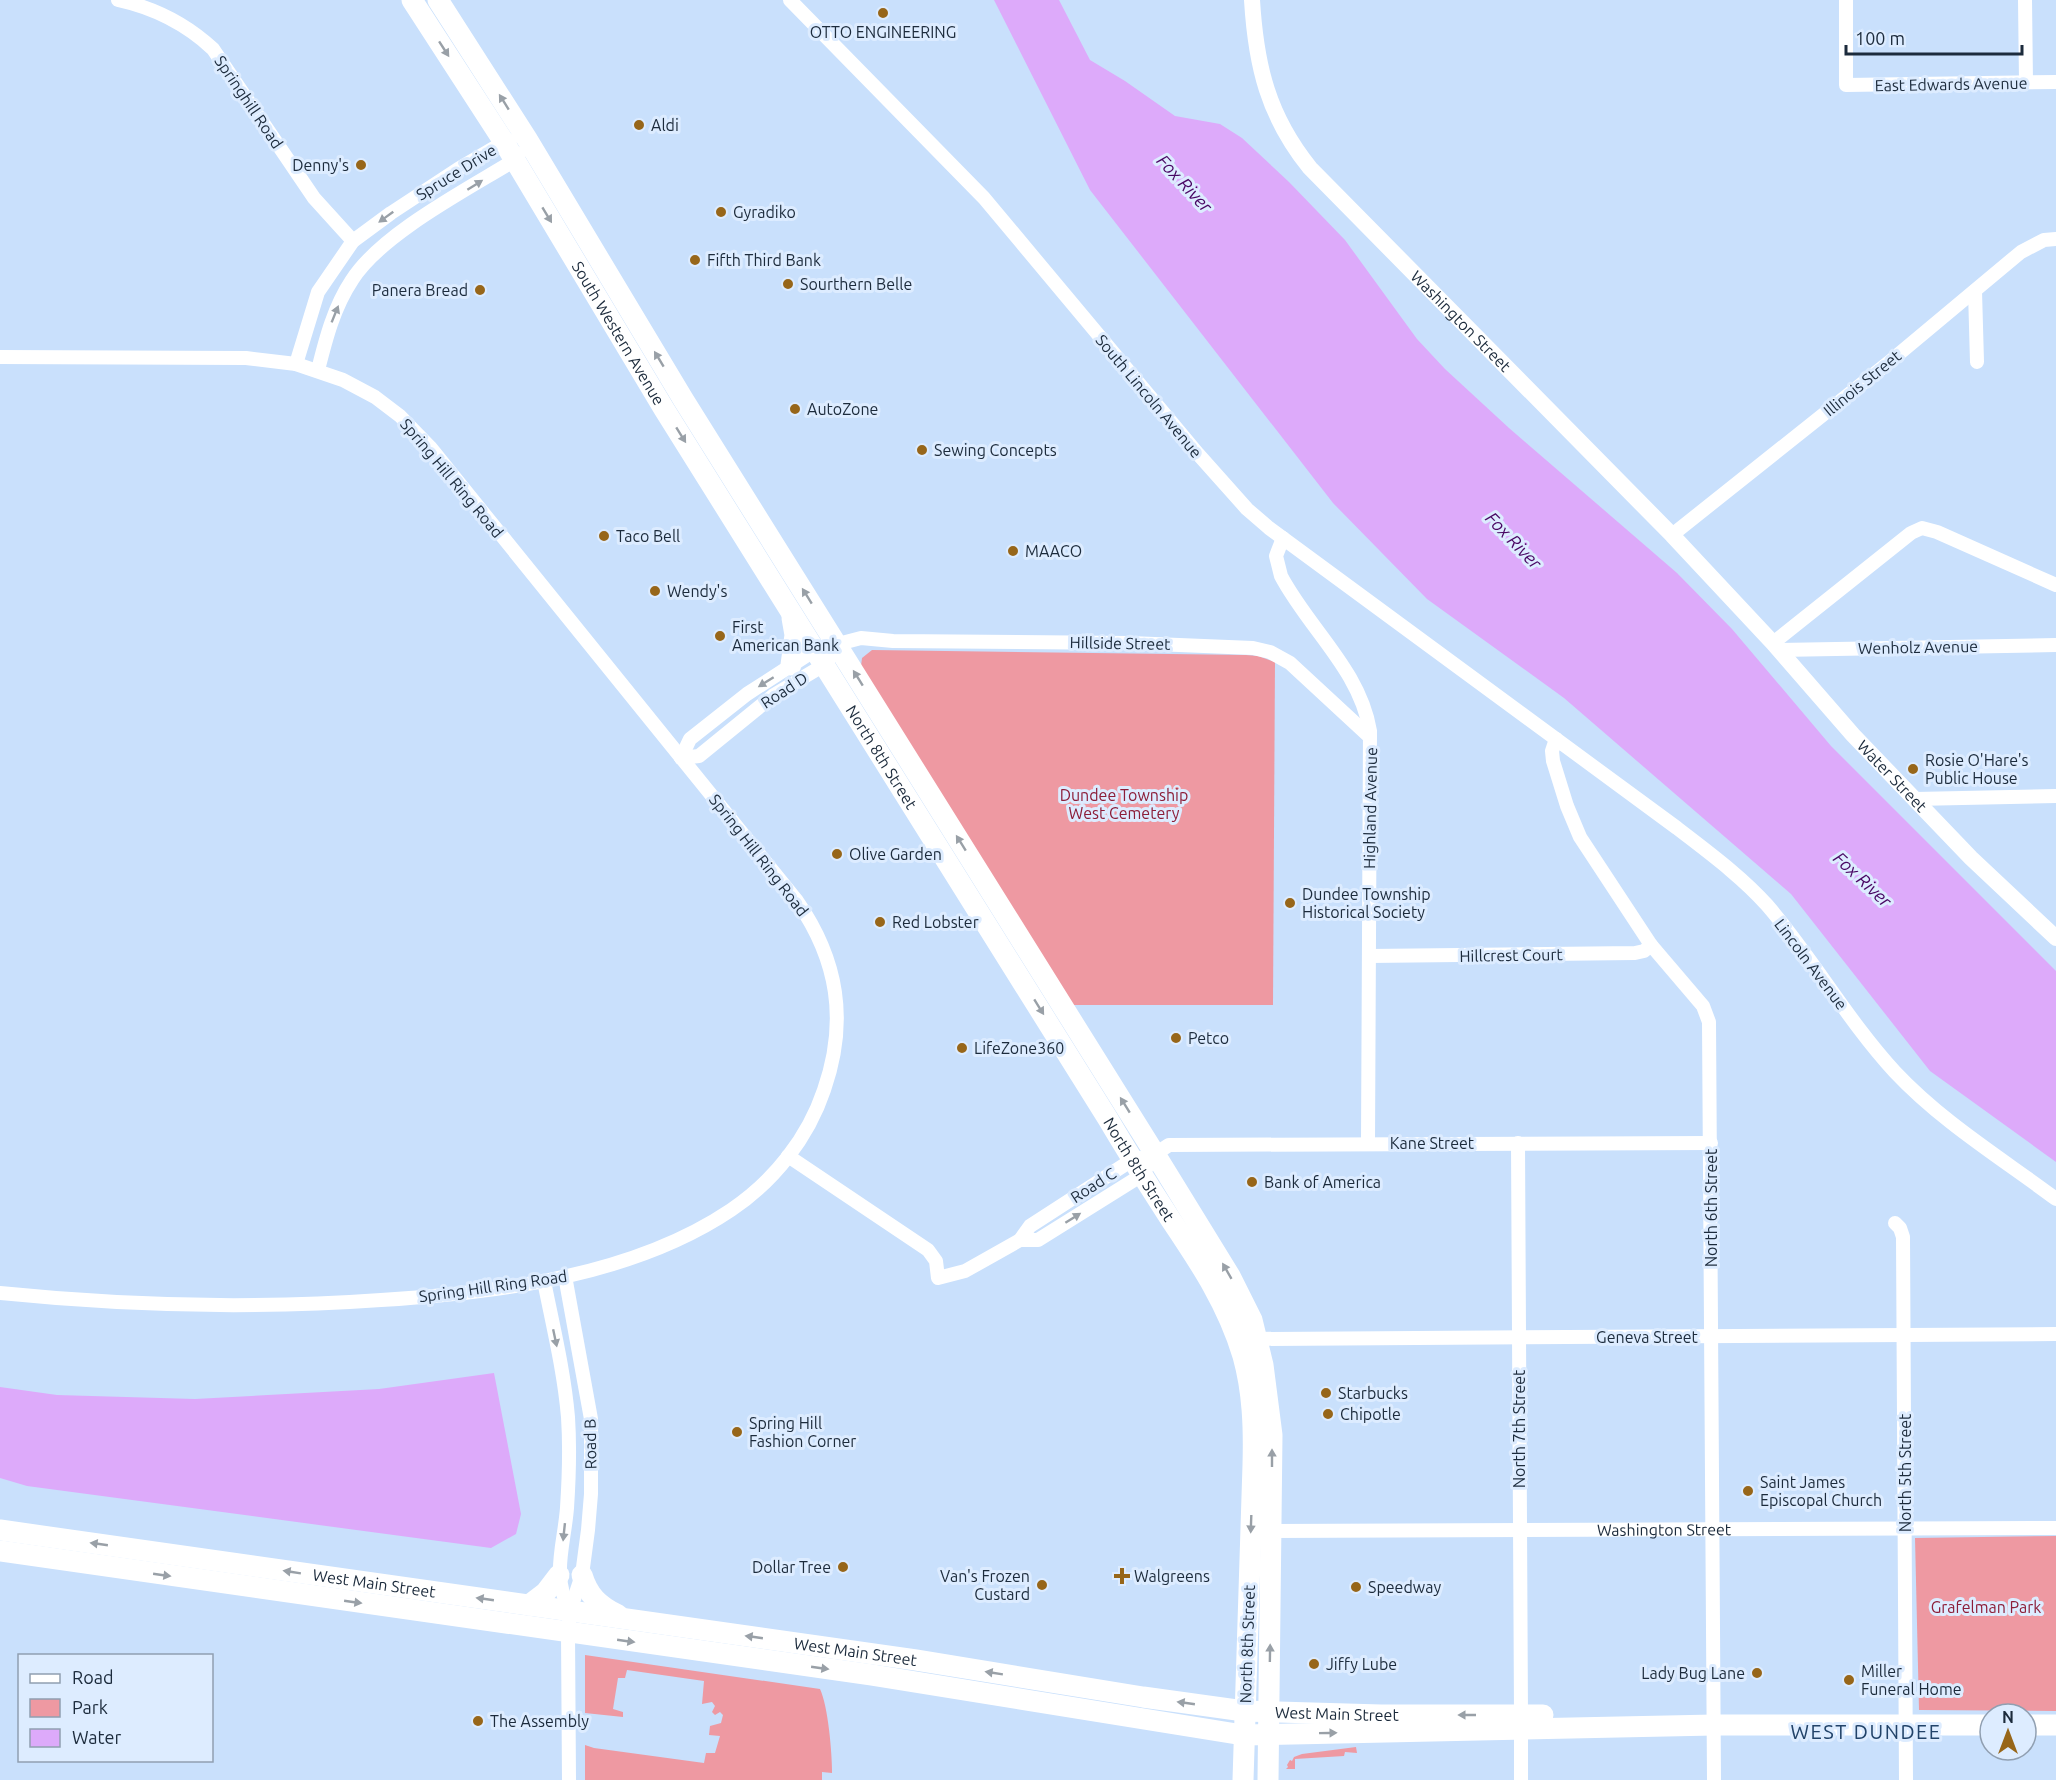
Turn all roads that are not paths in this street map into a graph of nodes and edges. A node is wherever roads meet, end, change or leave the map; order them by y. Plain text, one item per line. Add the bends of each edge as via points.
1 (118, 0) edge
2 (412, 0) edge
3 (438, 0) edge
4 (790, 0) edge
5 (1252, 0) edge
6 (1846, 0) edge
7 (2025, 0) edge
8 (2026, 82) junction
9 (2056, 82) edge
10 (527, 139) junction
11 (509, 151) junction
12 (2056, 239) edge
13 (353, 241) junction
14 (1975, 291) junction
15 (0, 357) edge
16 (1977, 362) dead end
17 (296, 364) junction
18 (318, 370) junction
19 (1672, 535) junction
20 (1283, 538) junction
21 (2056, 585) edge
22 (1738, 606) joint
23 (790, 611) junction
24 (838, 645) junction
25 (2056, 645) edge
26 (1776, 646) junction
27 (820, 658) junction
28 (791, 665) junction
29 (1370, 737) junction
30 (1556, 739) junction
31 (681, 758) junction
32 (2056, 796) edge
33 (1915, 799) junction
34 (2056, 938) edge
35 (1651, 945) junction
36 (1369, 956) junction
37 (1027, 969) junction
38 (1368, 1143) junction
39 (1518, 1143) junction
40 (1711, 1143) junction
41 (1155, 1154) junction
42 (788, 1156) junction
43 (1137, 1168) junction
44 (2056, 1199) edge
45 (1895, 1223) dead end
46 (565, 1276) junction
47 (544, 1281) junction
48 (0, 1293) edge
49 (2056, 1334) edge
50 (1904, 1335) junction
51 (1519, 1337) junction
52 (1711, 1337) junction
53 (1247, 1339) junction
54 (1905, 1528) junction
55 (2056, 1528) edge
56 (0, 1530) edge
57 (1520, 1530) junction
58 (1712, 1530) junction
59 (1272, 1531) junction
60 (0, 1551) edge
61 (559, 1575) junction
62 (582, 1575) junction
63 (529, 1605) junction
64 (570, 1611) junction
65 (626, 1619) junction
66 (568, 1633) junction
67 (1244, 1711) junction
68 (1269, 1711) junction
69 (1521, 1722) junction
70 (1714, 1725) junction
71 (1906, 1725) junction
72 (1978, 1725) edge
73 (2038, 1725) edge
74 (2056, 1725) edge
75 (1269, 1734) junction
76 (1243, 1735) junction
77 (569, 1780) edge
78 (1243, 1780) edge
79 (1268, 1780) edge
80 (1521, 1780) edge
81 (1714, 1780) edge
82 (1906, 1780) edge

1 - 13 street, Springhill Road via 175,20 213,49 314,198
2 -> 11 main road, South Western Avenue
10 -> 3 main road, South Western Avenue
4 - 20 street, South Lincoln Avenue via 984,198 1212,470 1251,512
5 - 19 street, Washington Street via 1257,58 1266,92 1306,163
6 - 8 street, East Edwards Avenue via 1846,85
7 - 8 street
8 - 9 street, East Edwards Avenue
10 - 11 street, Spruce Drive
24 -> 10 main road, South Western Avenue via 683,399
11 -> 13 street, Spruce Drive via 410,200
18 -> 11 street, Spruce Drive via 341,299 369,259
11 -> 23 main road, South Western Avenue
12 - 14 street, Illinois Street via 2044,240 2021,252
13 - 17 street, Spruce Drive via 318,292
14 - 16 street
14 - 19 street, Illinois Street
15 - 17 street, Spring Hill Ring Road via 246,358
17 - 18 street, Spring Hill Ring Road
18 - 31 street, Spring Hill Ring Road via 375,397 422,438
19 - 22 street, Washington Street
20 - 29 street, Highland Avenue via 1276,556 1281,576 1353,682 1366,712
20 - 30 street, South Lincoln Avenue
21 - 26 street via 1920,528
22 - 26 street, Water Street
23 - 27 main road, South Western Avenue
23 - 28 main road via 795,635
24 - 27 street, Road D
24 - 29 street, Hillside Street via 861,638 1253,648 1290,663
37 -> 24 main road, North 8th Street
25 - 26 street, Wenholz Avenue
26 - 33 street, Water Street via 1852,735
27 - 28 street, Road D
27 - 31 street, Road D via 699,756
27 - 37 main road, North 8th Street
28 -> 31 street, Road D via 690,739
29 - 36 street, Highland Avenue
30 - 35 street, North 6th Street via 1553,761 1575,828
30 - 44 street, Lincoln Avenue via 1739,877 1775,915 1866,1037 1912,1090 1941,1116
31 - 42 street, Spring Hill Ring Road via 808,917 823,944 833,975 837,1023 832,1065 817,1108
32 - 33 street
33 - 34 street, Water Street
35 - 36 street, Hillcrest Court via 1635,953
35 - 40 street, North 6th Street via 1709,1018
36 - 38 street, Highland Avenue
41 -> 37 main road, North 8th Street
37 -> 43 main road, North 8th Street
38 - 39 street, Kane Street
38 - 41 street, Kane Street via 1180,1144 1166,1146
39 - 40 street, Kane Street
39 - 51 street, North 7th Street
40 - 52 street, North 6th Street
41 - 43 street, Road C
53 -> 41 main road, North 8th Street via 1252,1320 1230,1276
42 - 43 street, Road C via 928,1250 936,1261 938,1278 965,1271 1020,1240 1030,1226
42 - 46 street, Spring Hill Ring Road via 756,1191 707,1224 634,1256
43 - 53 main road, North 8th Street
45 - 50 street, North 5th Street via 1903,1237
46 - 47 street, Spring Hill Ring Road
46 - 62 street, Road B via 591,1419 591,1494
47 - 48 street, Spring Hill Ring Road via 453,1294 311,1305 162,1306
47 -> 61 street, Road B via 568,1416 567,1511
49 - 50 street, Geneva Street
50 - 52 street, Geneva Street
50 - 54 street, North 5th Street
51 - 52 street, Geneva Street
51 - 53 street, Geneva Street
51 - 57 street, North 7th Street
52 - 58 street, North 6th Street
59 -> 53 main road, North 8th Street via 1269,1395
53 -> 67 main road, North 8th Street via 1253,1425
54 - 55 street, Washington Street
54 - 58 street, Washington Street
54 - 71 street, North 5th Street
63 -> 56 main road, West Main Street
57 - 58 street, Washington Street
57 - 59 street, Washington Street
57 - 69 street, North 7th Street
58 - 70 street, North 6th Street
68 -> 59 main road, North 8th Street
60 -> 66 main road, West Main Street
61 - 63 main road
61 - 64 street, Road B
62 - 64 street, Road B
62 - 65 main road via 597,1603
63 - 64 main road, West Main Street
64 - 65 main road, West Main Street
64 - 66 street, Road B
67 -> 65 main road, West Main Street
66 -> 76 main road, West Main Street via 872,1675
66 - 77 street, Road B
67 - 68 main road, West Main Street
67 - 76 main road, North 8th Street
69 -> 68 main road, West Main Street
68 - 75 main road, North 8th Street
69 - 70 main road, West Main Street
75 -> 69 main road, West Main Street
69 - 80 street, North 7th Street
70 - 71 main road, West Main Street
70 - 81 street, North 6th Street
71 - 72 main road, West Main Street
71 - 82 street, North 5th Street
73 - 74 main road
75 - 76 main road, West Main Street
75 - 79 main road, North 8th Street
76 - 78 main road, North 8th Street

